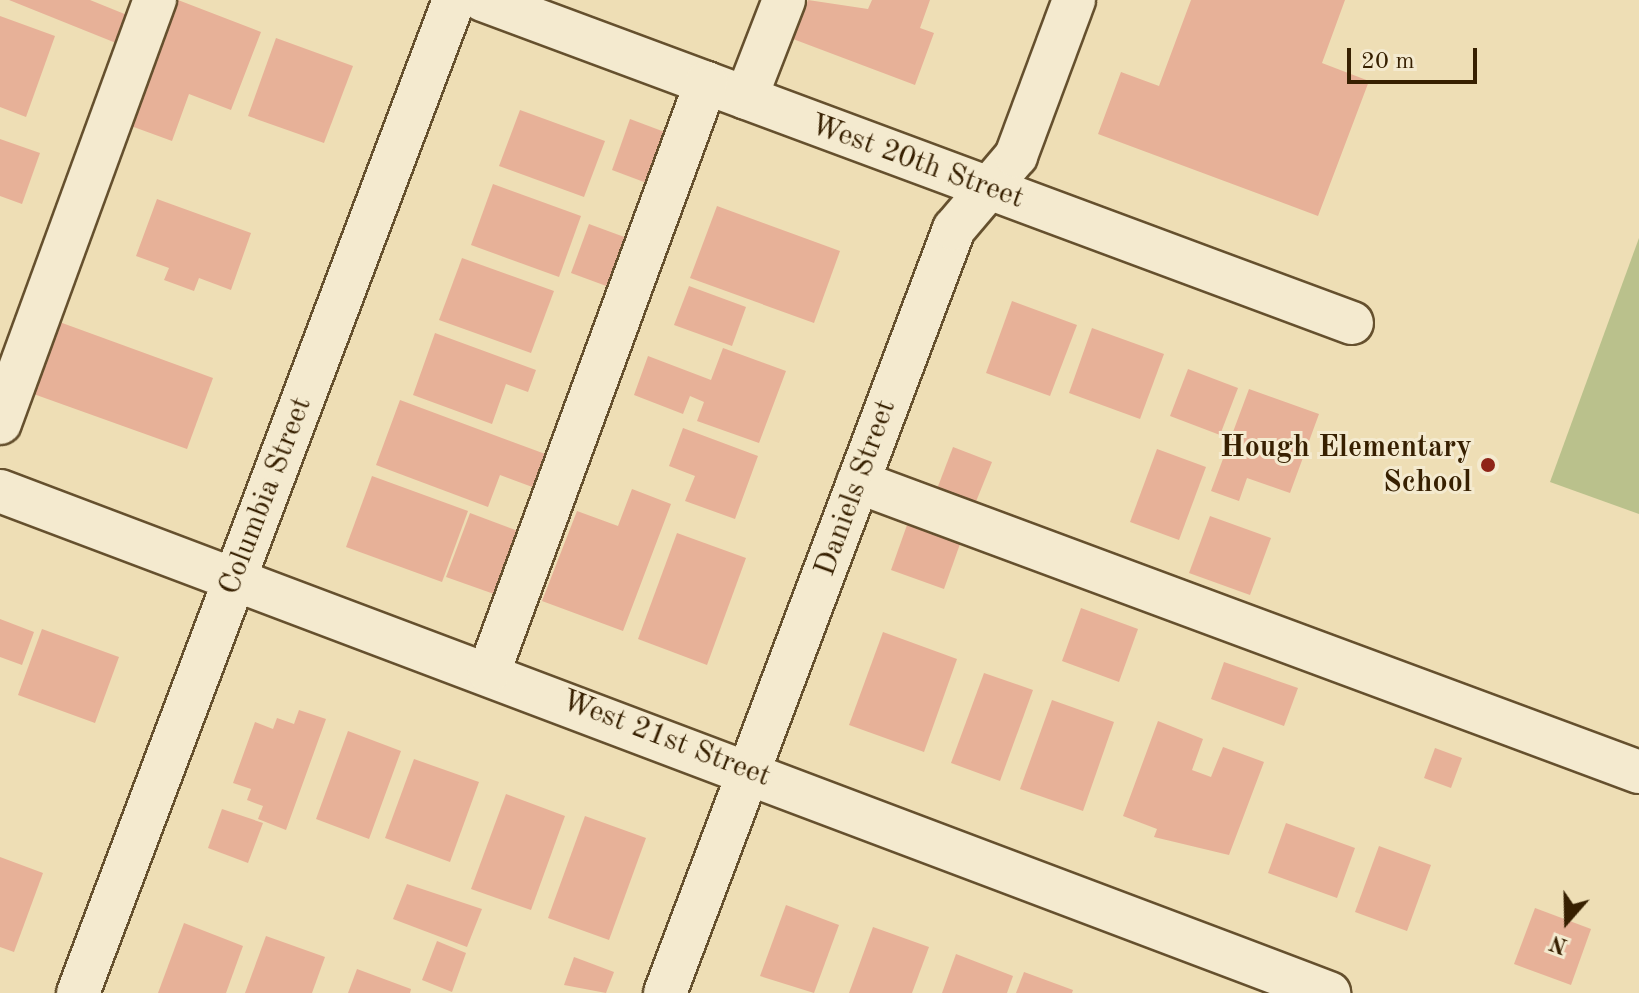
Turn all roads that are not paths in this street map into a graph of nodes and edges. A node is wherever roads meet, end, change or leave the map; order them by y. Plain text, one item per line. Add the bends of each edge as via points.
1 (155, 0) edge
2 (454, 0) edge
3 (483, 0) edge
4 (784, 0) edge
5 (1074, 0) edge
6 (706, 83) junction
7 (746, 98) junction
8 (988, 188) junction
9 (1352, 323) dead end
10 (0, 423) edge
11 (858, 482) junction
12 (0, 491) edge
13 (234, 580) junction
14 (489, 672) junction
15 (751, 771) junction
16 (1639, 772) edge
17 (78, 993) edge
18 (665, 993) edge
19 (1329, 993) edge

1 - 10 street
2 - 13 street, Columbia Street
3 - 6 street, West 20th Street
4 - 7 street
5 - 8 street, Daniels Street via 1016,156
6 - 7 street, West 20th Street
6 - 14 street
7 - 8 street, West 20th Street
8 - 9 street, West 20th Street
8 - 11 street, Daniels Street via 954,229
11 - 15 street, Daniels Street
11 - 16 street
12 - 13 street, West 21st Street
13 - 14 street, West 21st Street
13 - 17 street, Columbia Street
14 - 15 street, West 21st Street
15 - 18 street, Daniels Street
15 - 19 street, West 21st Street

